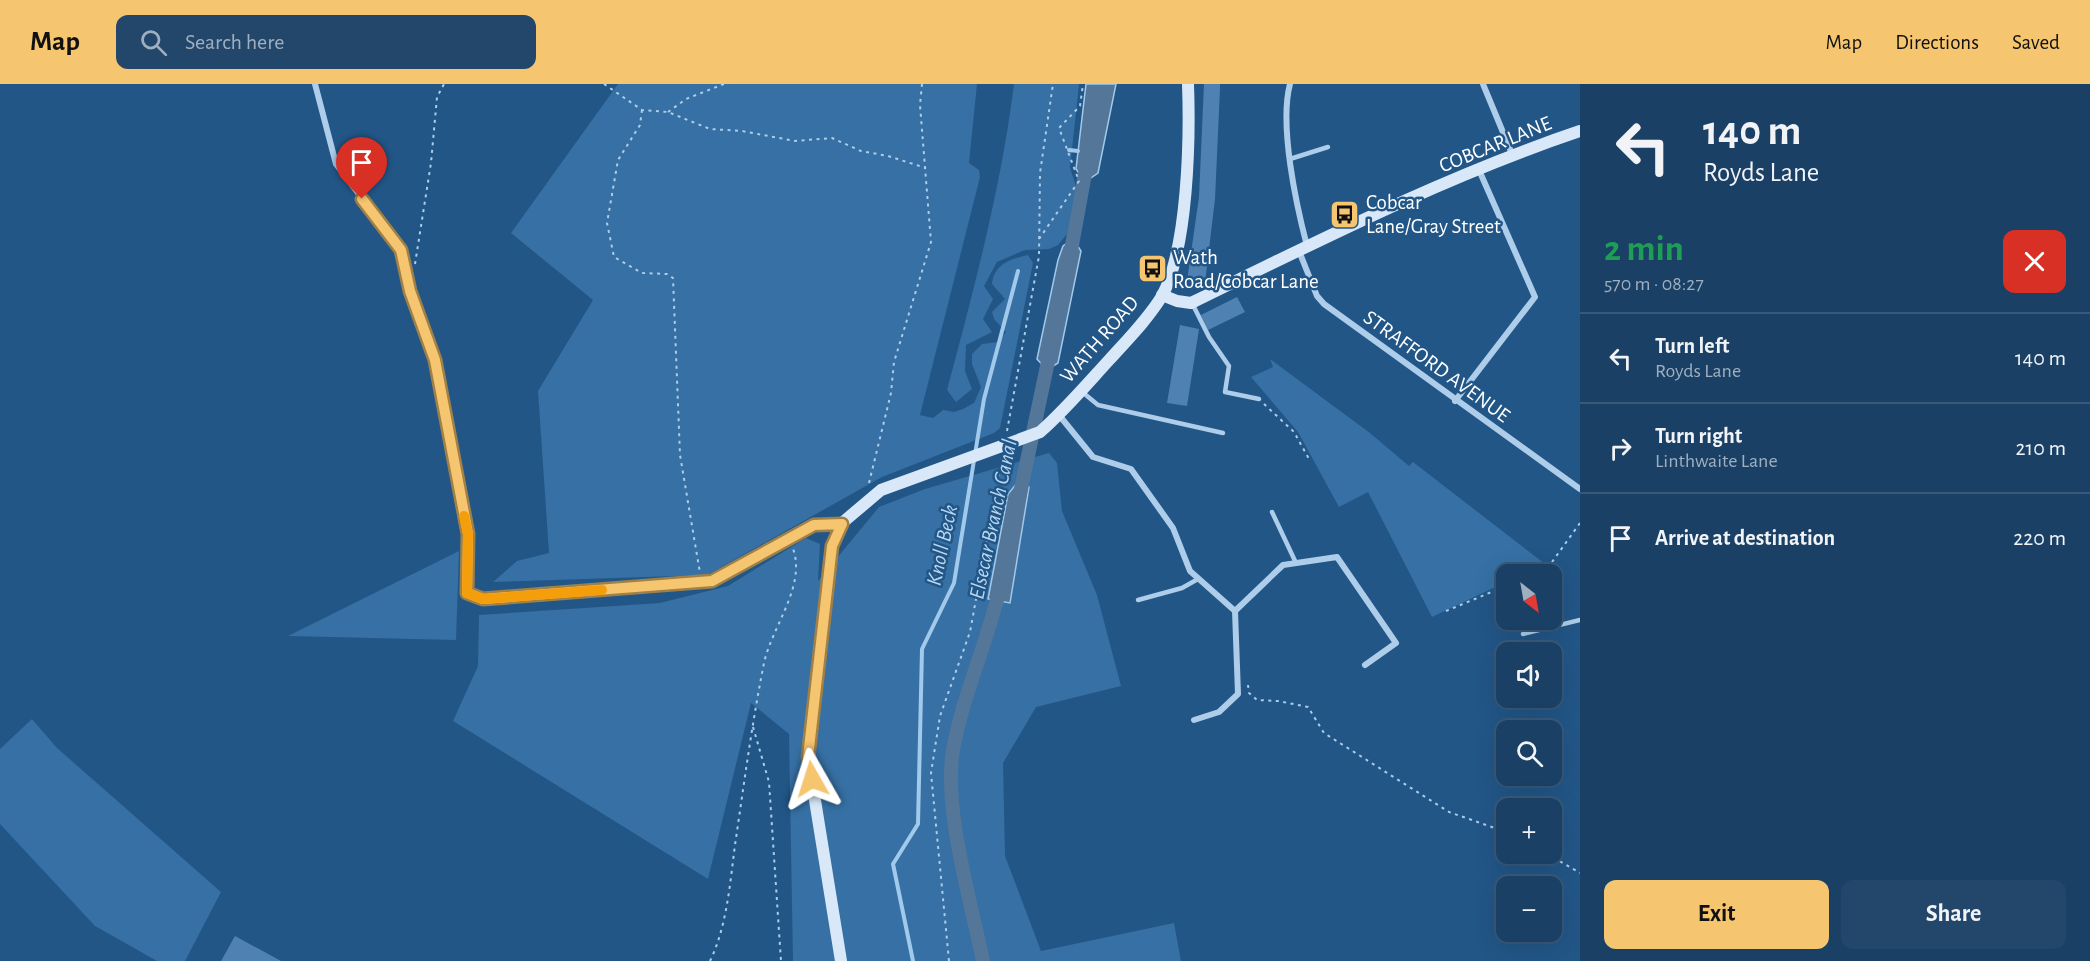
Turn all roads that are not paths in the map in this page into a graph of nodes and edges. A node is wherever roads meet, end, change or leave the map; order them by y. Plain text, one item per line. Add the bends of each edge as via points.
1 (315, 84) edge
2 (1188, 84) edge
3 (1290, 84) edge
4 (1483, 84) edge
5 (1580, 131) edge
6 (1328, 147) dead end
7 (1512, 154) junction
8 (1290, 159) junction
9 (1479, 170) junction
10 (1303, 248) junction
11 (1162, 295) junction
12 (1191, 303) junction
13 (1081, 391) junction
14 (1259, 399) road end
15 (1455, 401) junction
16 (1059, 415) junction
17 (1223, 433) dead end
18 (1580, 489) edge
19 (1272, 512) dead end
20 (842, 524) junction
21 (1296, 563) junction
22 (1198, 579) junction
23 (1138, 600) dead end
24 (1235, 611) junction
25 (1580, 620) edge
26 (1522, 634) dead end
27 (1365, 665) dead end
28 (1194, 720) dead end
29 (842, 961) edge

1 - 20 street via 336,164 401,250 410,291 435,360 468,534 467,593 483,599 712,581 814,525
2 - 11 main road, WATH ROAD via 1181,231
3 - 8 street, STRAFFORD AVENUE via 1286,96
4 - 7 street
5 - 7 main road, COBCAR LANE
6 - 8 lane
7 - 9 main road, COBCAR LANE
8 - 10 street, STRAFFORD AVENUE
9 - 10 main road, COBCAR LANE
9 - 15 street via 1535,297
10 - 12 main road, COBCAR LANE
10 - 15 street, STRAFFORD AVENUE via 1317,296 1324,304
11 - 12 main road
11 - 13 main road, WATH ROAD via 1139,328
12 - 14 lane via 1229,366 1225,392
13 - 16 main road, WATH ROAD
13 - 17 lane via 1098,405
15 - 18 street, STRAFFORD AVENUE
16 - 20 main road, WATH ROAD via 1040,432 881,490
16 - 22 street via 1093,457 1131,469 1173,528 1190,571
19 - 21 lane
20 - 29 main road via 832,546 808,757
21 - 24 street via 1283,565
21 - 27 street via 1337,557 1396,643
22 - 23 lane via 1182,588
22 - 24 street
24 - 28 street via 1238,694 1219,712
25 - 26 lane

